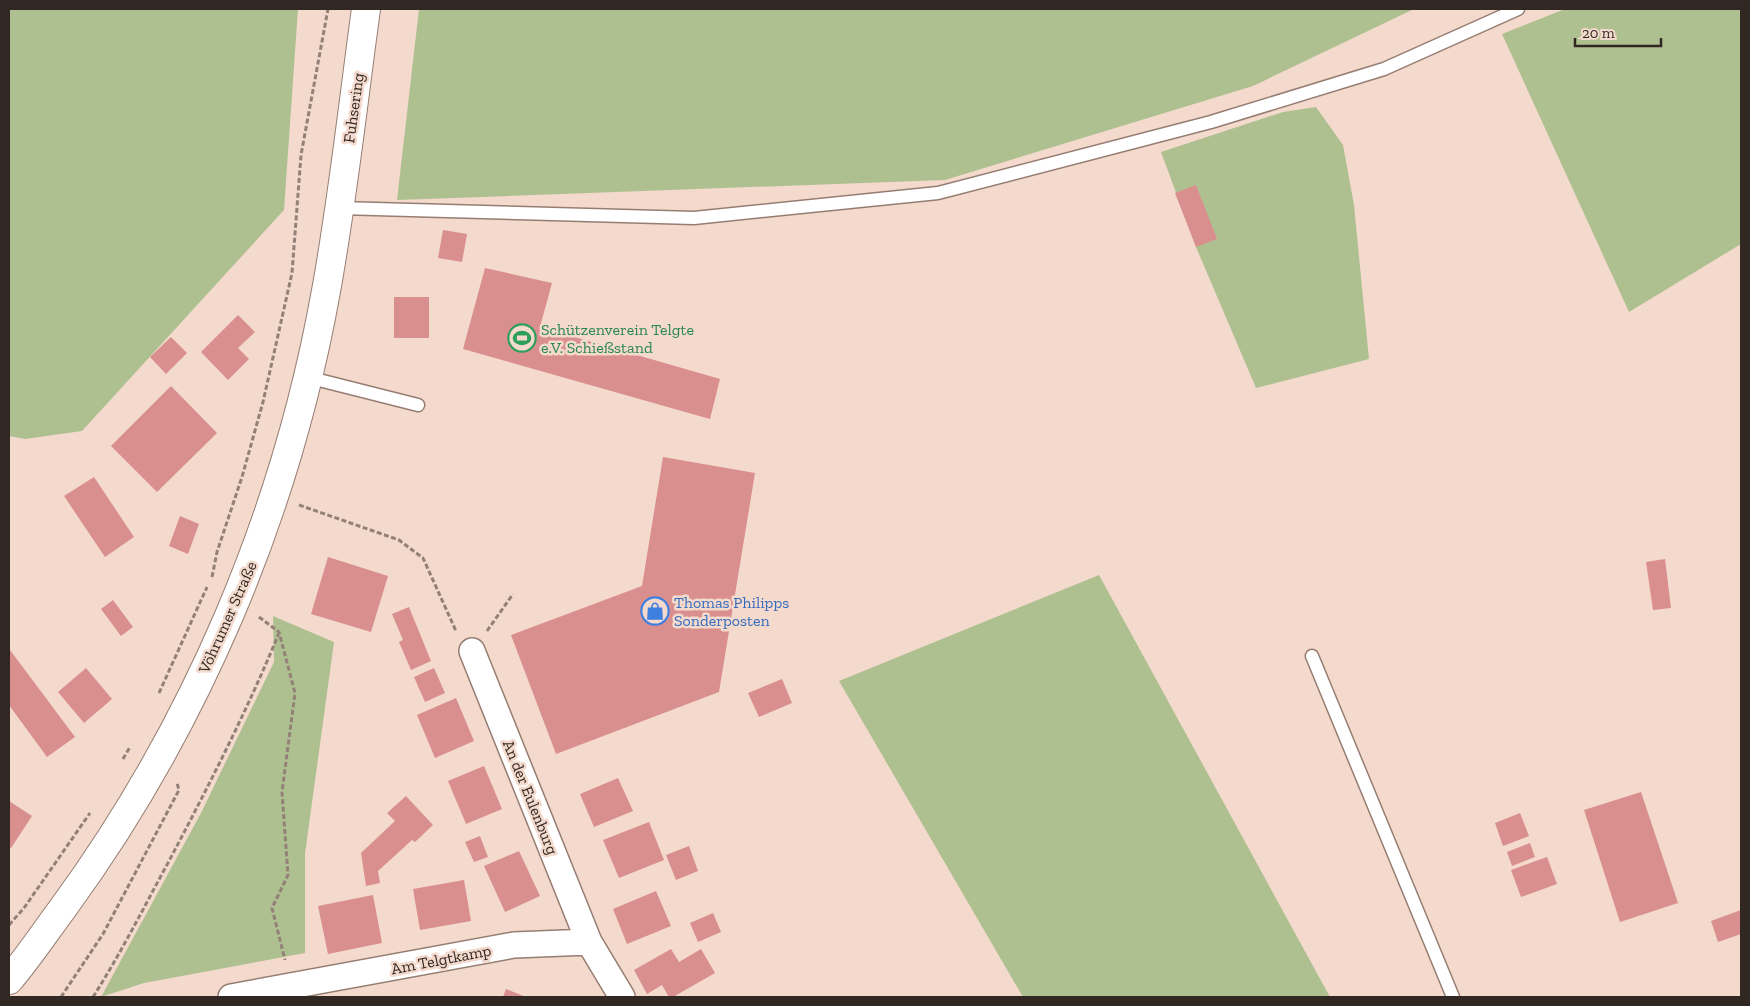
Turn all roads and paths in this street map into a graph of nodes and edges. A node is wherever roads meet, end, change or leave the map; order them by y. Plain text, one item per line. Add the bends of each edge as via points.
1 (328, 9) edge
2 (366, 9) edge
3 (1518, 9) edge
4 (339, 208) junction
5 (307, 377) junction
6 (418, 405) dead end
7 (274, 497) junction
8 (513, 594) dead end
9 (472, 651) junction
10 (1312, 656) dead end
11 (155, 700) dead end
12 (133, 742) dead end
13 (165, 750) junction
14 (118, 766) dead end
15 (94, 807) dead end
16 (9, 925) edge
17 (589, 942) junction
18 (12, 971) edge
19 (291, 988) junction
20 (61, 997) edge
21 (93, 997) edge
22 (231, 997) edge
23 (622, 997) edge
24 (1453, 997) edge

1 - 11 path via 301,155 292,273 263,402 211,578
2 - 4 main road, Fuhsering
3 - 4 lane via 1384,68 1211,122 938,193 694,218
4 - 5 main road, Vöhrumer Straße via 326,294
5 - 6 lane
5 - 7 main road, Vöhrumer Straße
7 - 9 path via 399,540 423,558 454,628
7 - 13 main road, Vöhrumer Straße via 237,600
8 - 9 path
9 - 17 street, An der Eulenburg
10 - 24 lane
12 - 14 path
13 - 18 main road, Vöhrumer Straße via 96,862
13 - 20 path via 180,790 104,934
15 - 16 path
17 - 19 street, Am Telgtkamp via 514,945
17 - 23 street
19 - 21 path via 272,908 288,875 282,792 296,693 279,632 191,819 116,962
19 - 22 street, Am Telgtkamp

